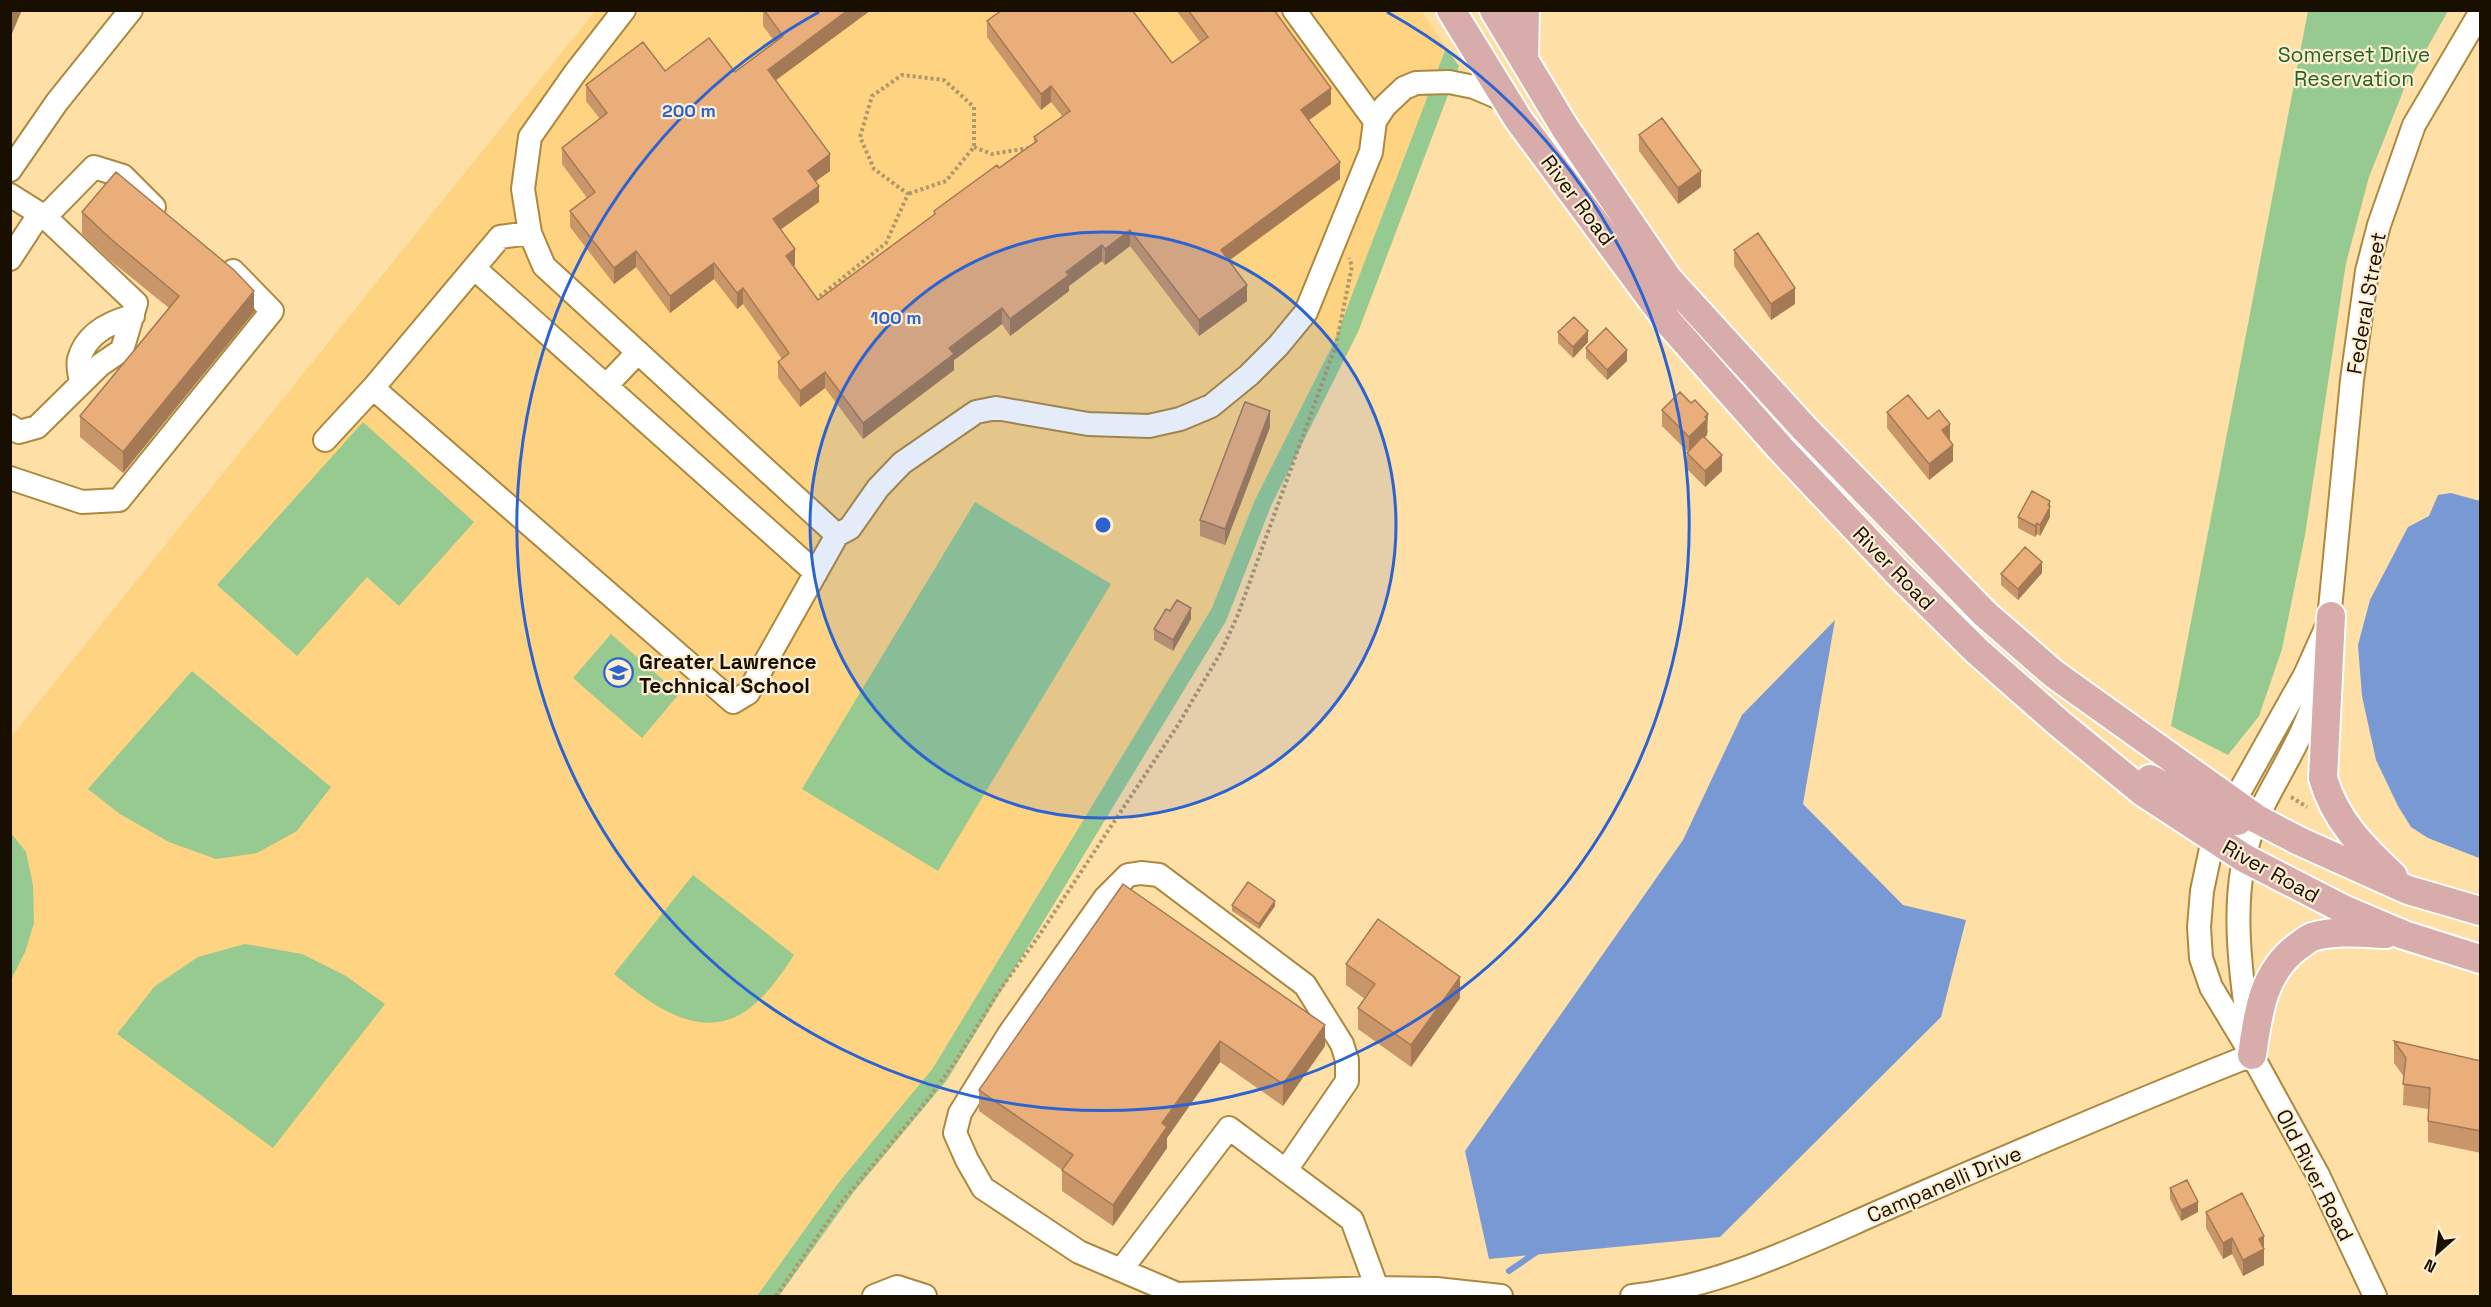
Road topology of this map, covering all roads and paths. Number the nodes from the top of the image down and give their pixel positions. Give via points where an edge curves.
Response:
1 (131, 10) edge
2 (624, 10) edge
3 (1294, 10) edge
4 (1451, 10) edge
5 (1494, 10) edge
6 (1525, 10) edge
7 (2481, 13) edge
8 (1524, 60) junction
9 (1507, 101) junction
10 (1375, 121) junction
11 (1039, 145) edge
12 (974, 147) junction
13 (10, 170) edge
14 (908, 194) junction
15 (10, 195) edge
16 (43, 215) junction
17 (172, 223) edge
18 (1340, 232) junction
19 (530, 233) junction
20 (216, 258) edge
21 (10, 259) edge
22 (474, 268) junction
23 (810, 304) edge
24 (638, 352) junction
25 (606, 386) junction
26 (373, 388) junction
27 (10, 426) edge
28 (325, 440) dead end
29 (10, 478) edge
30 (837, 535) junction
31 (816, 573) junction
32 (2331, 616) junction
33 (2289, 796) dead end
34 (2317, 813) dead end
35 (2257, 819) junction
36 (2224, 820) junction
37 (2244, 858) junction
38 (2408, 890) junction
39 (2481, 911) edge
40 (2404, 935) junction
41 (2481, 959) edge
42 (2252, 1055) junction
43 (1286, 1170) junction
44 (1121, 1270) junction
45 (1377, 1288) junction
46 (776, 1296) edge
47 (874, 1296) edge
48 (925, 1296) edge
49 (1501, 1296) edge
50 (1632, 1296) edge
51 (2374, 1296) edge

1 - 13 street via 57,102
2 - 19 street via 530,136 524,189
3 - 10 street
4 - 9 main road, River Road
5 - 8 main road, River Road
6 - 8 main road
7 - 32 street, Federal Street via 2414,125 2367,271 2346,438
8 - 36 main road, River Road via 1565,128 1668,279 1803,428 1985,614
9 - 10 street via 1474,87 1449,82 1416,83 1404,88
9 - 36 main road, River Road via 1670,324 1897,572 1977,651 2143,792
10 - 18 street via 1371,152
11 - 12 path via 992,154
12 - 14 path via 946,181
12 - 14 path via 974,107 944,80 902,75 872,96 860,137 874,169
14 - 23 path via 886,243
15 - 16 street
16 - 17 street via 94,167 123,176
16 - 21 street
16 - 27 street via 136,303 133,316 112,322 89,340 79,361 81,383 37,427 19,432
18 - 30 street via 1306,312 1249,375 1210,406 1180,419 1149,426 1088,424 996,408 976,412 902,463 878,488 850,528
18 - 46 path via 1352,266 1336,345 1221,652 1178,725 955,1062 840,1204
19 - 22 street via 500,237
19 - 24 street via 544,266
20 - 29 street via 272,311 118,500 82,502
22 - 25 street
22 - 26 street
24 - 25 street
24 - 30 street
25 - 31 street
26 - 28 street
26 - 31 street via 733,702 748,693
30 - 31 street
32 - 35 street, Federal Street via 2310,716
32 - 36 street, Federal Street via 2305,675
32 - 38 main road via 2323,778 2328,796 2347,829
33 - 34 path
35 - 36 main road, River Road
35 - 37 street, Federal Street
35 - 38 main road, River Road
36 - 37 main road, River Road
36 - 42 street, Old River Road via 2202,891 2201,958 2211,987
37 - 40 main road, River Road via 2345,910
37 - 42 street, Old River Road via 2240,959
38 - 39 main road, River Road
40 - 41 main road, River Road
40 - 42 main road via 2332,934 2310,938 2286,956 2268,979
42 - 50 street, Campanelli Drive via 1774,1257 1688,1287
42 - 51 street, Old River Road via 2318,1175
43 - 44 street via 1229,1128
43 - 44 street via 1347,1081 1342,1044 1305,984 1159,875 1128,875 1105,898 1009,1035 960,1113 955,1132 983,1188 1079,1252
43 - 45 street via 1352,1220
44 - 45 street via 1177,1294
45 - 49 street
47 - 48 street via 897,1287

